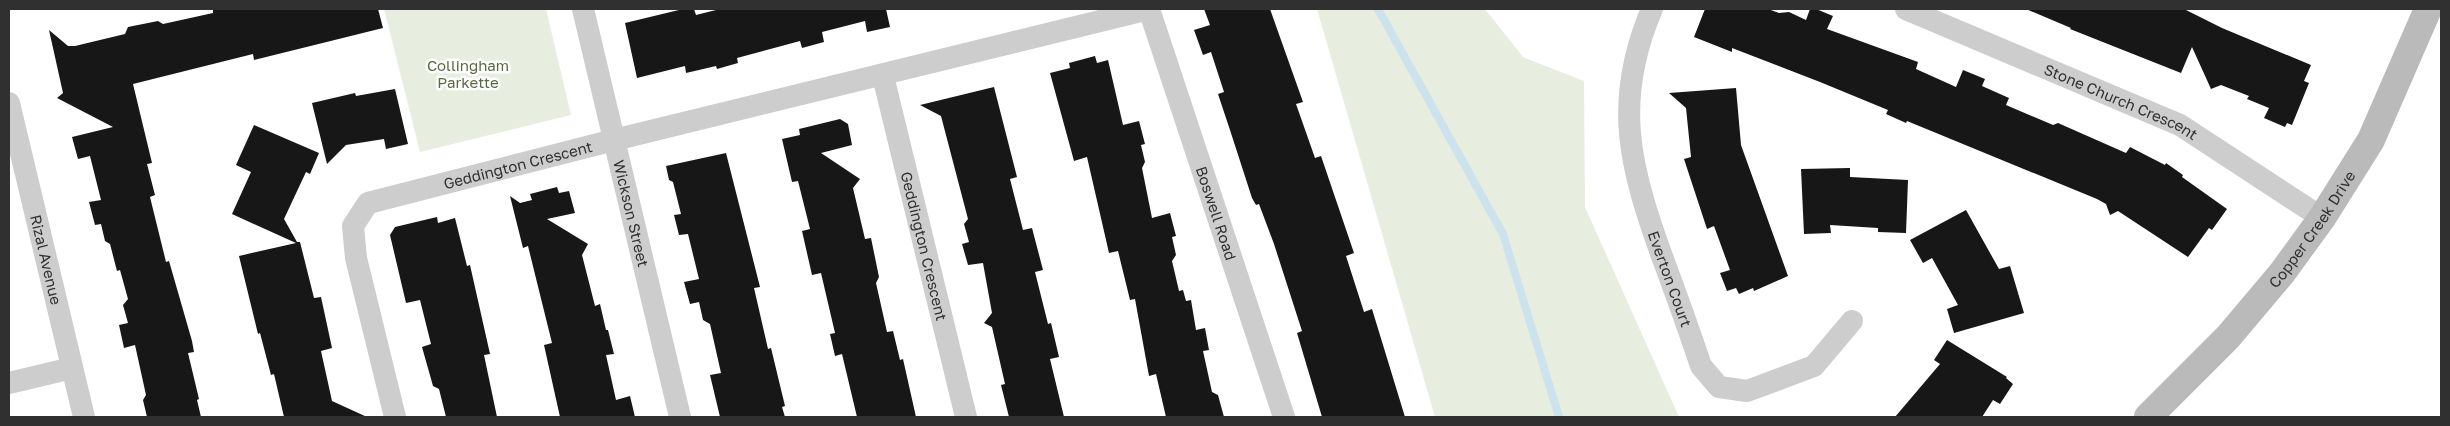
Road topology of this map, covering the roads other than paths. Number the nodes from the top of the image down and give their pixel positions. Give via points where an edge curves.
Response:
1 (583, 9) edge
2 (1149, 9) edge
3 (1652, 9) edge
4 (1906, 9) edge
5 (2428, 9) edge
6 (883, 76) junction
7 (9, 104) edge
8 (614, 140) junction
9 (2322, 218) junction
10 (1852, 321) dead end
11 (72, 368) junction
12 (9, 383) edge
13 (84, 417) edge
14 (395, 417) edge
15 (680, 417) edge
16 (966, 417) edge
17 (1284, 417) edge
18 (2148, 417) edge

1 - 8 street, Wickson Street
2 - 6 street, Geddington Crescent
2 - 17 street, Boswell Road
3 - 10 street, Everton Court via 1633,64 1630,97 1632,159 1644,205 1702,366 1719,387 1748,391 1814,366
4 - 9 street, Stone Church Crescent via 2180,125
5 - 9 street, Copper Creek Drive via 2371,140
6 - 8 street, Geddington Crescent
6 - 16 street, Geddington Crescent
7 - 11 street, Rizal Avenue
8 - 14 street, Geddington Crescent via 368,203 353,226 356,258
8 - 15 street, Wickson Street
9 - 18 street, Copper Creek Drive via 2282,273 2228,337
11 - 12 street
11 - 13 street, Rizal Avenue

